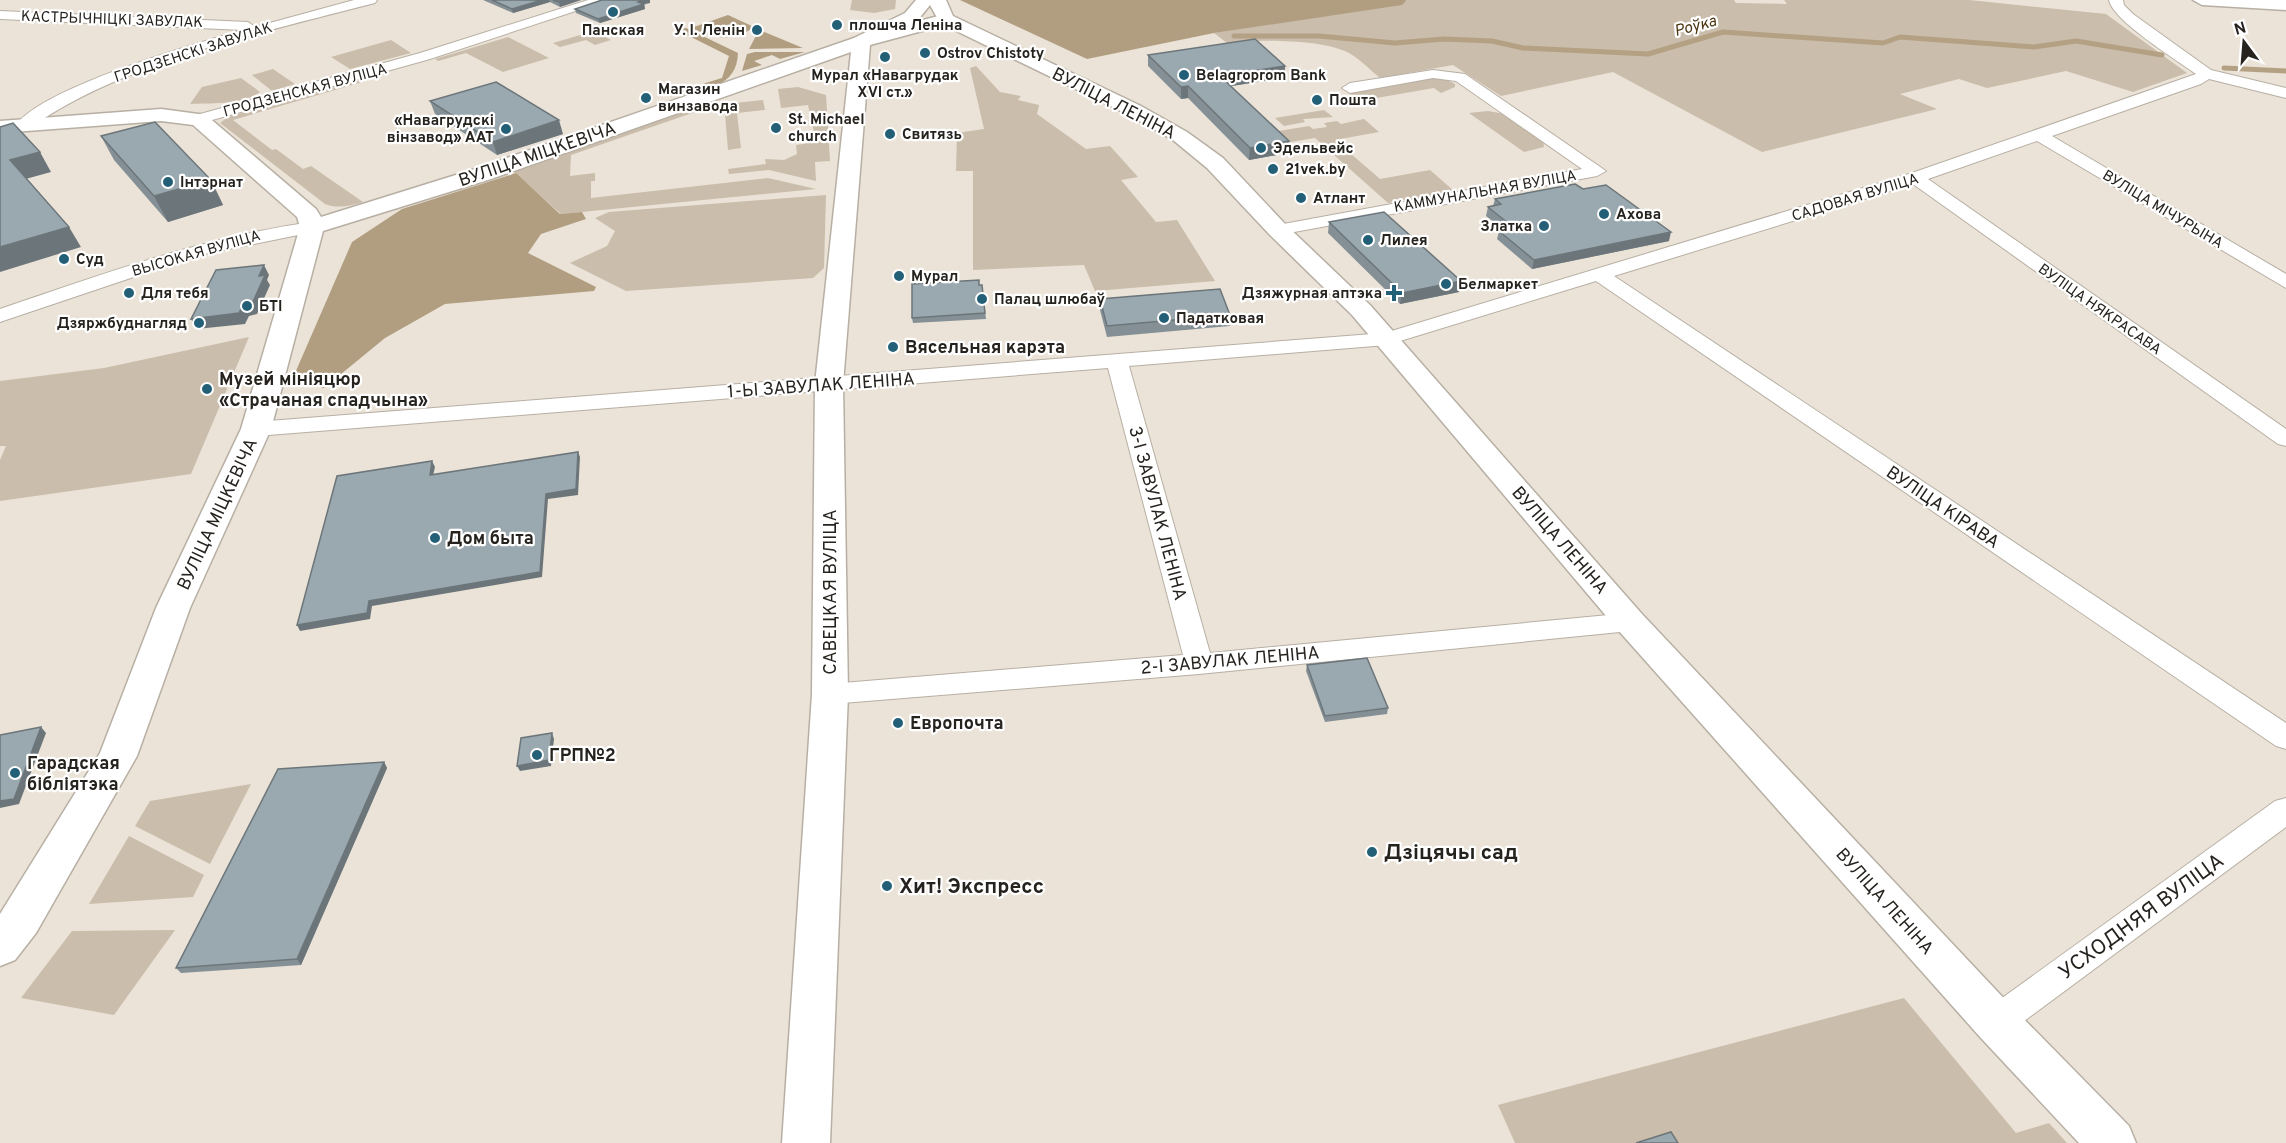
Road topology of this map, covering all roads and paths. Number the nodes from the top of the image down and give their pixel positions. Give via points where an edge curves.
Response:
1 (370, 0) edge
2 (602, 0) edge
3 (925, 0) edge
4 (2116, 0) edge
5 (2202, 0) edge
6 (2286, 5) edge
7 (0, 15) edge
8 (944, 16) edge
9 (260, 28) junction
10 (861, 42) junction
11 (2206, 74) junction
12 (1350, 88) dead end
13 (2286, 93) edge
14 (199, 119) junction
15 (24, 124) junction
16 (0, 127) edge
17 (2040, 136) junction
18 (1915, 178) junction
19 (312, 227) junction
20 (1278, 230) junction
21 (1601, 276) junction
22 (2286, 282) edge
23 (0, 316) edge
24 (1387, 339) junction
25 (1117, 362) junction
26 (829, 384) junction
27 (256, 429) junction
28 (2286, 439) edge
29 (1630, 622) junction
30 (1199, 664) junction
31 (830, 694) junction
32 (2286, 738) edge
33 (2286, 810) edge
34 (0, 947) edge
35 (1996, 1022) junction
36 (806, 1143) edge
37 (2112, 1143) edge

1 - 9 street, ГРОДЗЕНСКІ ЗАВУЛАК
2 - 14 street, ГРОДЗЕНСКАЯ ВУЛІЦА via 425,56
3 - 10 street via 911,17
4 - 11 street via 2128,17
5 - 6 street
7 - 9 street, КАСТРЫЧНІЦКІ ЗАВУЛАК
8 - 10 street, ВУЛІЦА ЛЕНІНА
8 - 20 street, ВУЛІЦА ЛЕНІНА via 1180,136 1215,163
9 - 15 street, ГРОДЗЕНСКІ ЗАВУЛАК via 86,88 49,105
10 - 19 street, ВУЛІЦА МІЦКЕВІЧА via 483,174
10 - 26 street, САВЕЦКАЯ ВУЛІЦА
11 - 13 street
11 - 17 street, САДОВАЯ ВУЛІЦА via 2196,81
12 - 20 street, КАММУНАЛЬНАЯ ВУЛІЦА via 1433,74 1460,77 1597,171
14 - 15 street, ГРОДЗЕНСКАЯ ВУЛІЦА via 161,115
14 - 19 street via 308,214
15 - 16 street, ГРОДЗЕНСКАЯ ВУЛІЦА
17 - 18 street, САДОВАЯ ВУЛІЦА
17 - 22 street, ВУЛІЦА МІЧУРЫНА
18 - 21 street, САДОВАЯ ВУЛІЦА
18 - 28 street, ВУЛІЦА НЯКРАСАВА
19 - 23 street, ВЫСОКАЯ ВУЛІЦА via 266,232 193,251
19 - 27 street, ВУЛІЦА МІЦКЕВІЧА
20 - 24 street, ВУЛІЦА ЛЕНІНА
21 - 24 street, САДОВАЯ ВУЛІЦА
21 - 32 street, ВУЛІЦА КІРАВА
24 - 25 street, 1-Ы ЗАВУЛАК ЛЕНІНА
24 - 29 street, ВУЛІЦА ЛЕНІНА
25 - 26 street, 1-Ы ЗАВУЛАК ЛЕНІНА
25 - 30 street, 3-І ЗАВУЛАК ЛЕНІНА
26 - 27 street, 1-Ы ЗАВУЛАК ЛЕНІНА
26 - 31 street, САВЕЦКАЯ ВУЛІЦА
27 - 34 street, ВУЛІЦА МІЦКЕВІЧА via 173,608 118,756 21,920
29 - 30 street, 2-І ЗАВУЛАК ЛЕНІНА
29 - 35 street, ВУЛІЦА ЛЕНІНА
30 - 31 street, 2-І ЗАВУЛАК ЛЕНІНА
31 - 36 street, САВЕЦКАЯ ВУЛІЦА
33 - 35 street, УСХОДНЯЯ ВУЛІЦА
35 - 37 street, ВУЛІЦА ЛЕНІНА

